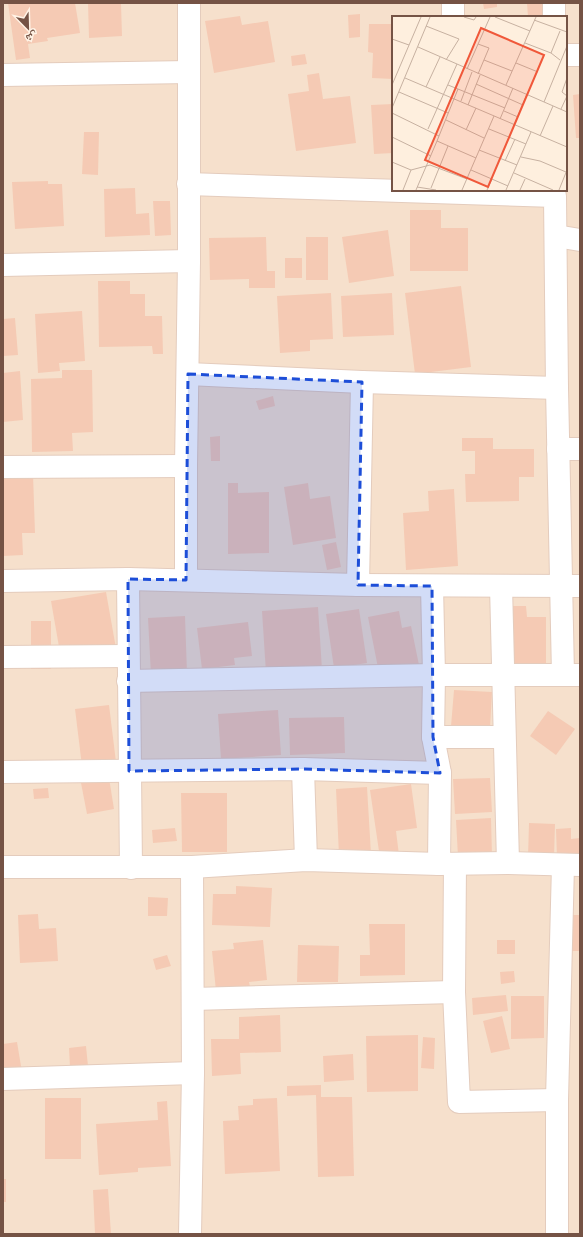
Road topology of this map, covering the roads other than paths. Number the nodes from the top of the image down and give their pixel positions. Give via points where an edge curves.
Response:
1 (189, 3) edge
2 (453, 3) edge
3 (554, 3) edge
4 (452, 16) edge
5 (554, 16) edge
6 (567, 55) edge
7 (580, 55) edge
8 (189, 72) junction
9 (3, 75) edge
10 (188, 184) junction
11 (392, 189) edge
12 (451, 191) edge
13 (555, 193) edge
14 (556, 236) junction
15 (580, 240) edge
16 (189, 261) junction
17 (3, 265) edge
18 (188, 374) junction
19 (362, 382) junction
20 (557, 388) junction
21 (558, 449) junction
22 (580, 449) edge
23 (186, 466) junction
24 (3, 467) edge
25 (128, 579) junction
26 (186, 580) junction
27 (3, 581) edge
28 (358, 585) junction
29 (432, 586) junction
30 (501, 586) junction
31 (571, 586) edge
32 (128, 656) junction
33 (3, 657) edge
34 (434, 675) junction
35 (504, 675) junction
36 (571, 675) edge
37 (128, 681) junction
38 (433, 737) junction
39 (504, 737) junction
40 (303, 769) junction
41 (129, 771) junction
42 (3, 772) edge
43 (440, 773) junction
44 (306, 860) junction
45 (508, 863) junction
46 (447, 864) junction
47 (571, 865) edge
48 (3, 867) edge
49 (192, 867) junction
50 (131, 868) junction
51 (454, 992) junction
52 (193, 999) junction
53 (193, 1073) junction
54 (3, 1079) edge
55 (557, 1100) junction
56 (190, 1234) edge
57 (557, 1234) edge

1 - 8 street
2 - 4 street
3 - 5 street
6 - 7 street
8 - 9 street
8 - 10 street
10 - 11 street
10 - 16 street
12 - 13 street
13 - 14 street
14 - 15 street
14 - 20 street
16 - 17 street
16 - 18 street
18 - 19 street
18 - 23 street
19 - 20 street
19 - 28 street
20 - 21 street
21 - 22 street
21 - 31 street
23 - 24 street
23 - 26 street
25 - 26 street
25 - 27 street
25 - 32 street
26 - 28 street
28 - 29 street
29 - 30 street
29 - 34 street
30 - 31 street
30 - 35 street
31 - 36 street
32 - 33 street
32 - 37 street
34 - 35 street
34 - 37 street
34 - 38 street
35 - 36 street
35 - 39 street
37 - 41 street
38 - 39 street
38 - 43 street
39 - 45 street
40 - 41 street
40 - 43 street
40 - 44 street
41 - 42 street
41 - 50 street
43 - 46 street
44 - 46 street
44 - 49 street
45 - 46 street
45 - 47 street
46 - 51 street
47 - 55 street
48 - 50 street
49 - 50 street
49 - 52 street
51 - 52 street
51 - 55 street via 459,1102
52 - 53 street
53 - 54 street
53 - 56 street
55 - 57 street

